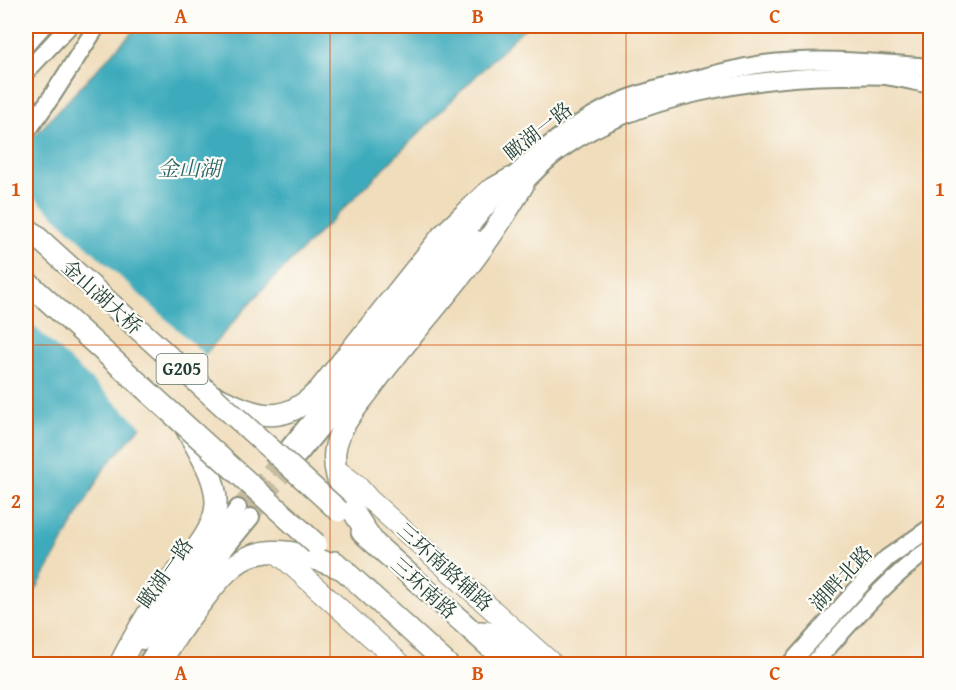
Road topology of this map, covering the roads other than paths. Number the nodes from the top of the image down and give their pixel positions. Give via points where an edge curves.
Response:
1 (43, 26) edge
2 (69, 26) edge
3 (97, 26) edge
4 (26, 45) edge
5 (930, 69) edge
6 (26, 72) edge
7 (930, 85) edge
8 (26, 133) edge
9 (517, 182) junction
10 (26, 227) edge
11 (26, 281) edge
12 (210, 394) junction
13 (184, 425) junction
14 (294, 451) tunnel mouth
15 (337, 470) junction
16 (339, 511) joint
17 (930, 528) edge
18 (373, 541) junction
19 (316, 544) joint
20 (930, 549) edge
21 (274, 551) junction
22 (345, 570) junction
23 (472, 632) junction
24 (442, 662) edge
25 (120, 664) edge
26 (130, 664) edge
27 (146, 664) edge
28 (160, 664) edge
29 (401, 664) edge
30 (509, 664) edge
31 (540, 664) edge
32 (553, 664) edge
33 (790, 664) edge
34 (813, 664) edge

1 - 4 street
2 - 6 street
3 - 8 street
5 - 9 street, 瞰湖一路 via 882,63 798,62 764,64 695,79 634,96 597,112 548,145
7 - 9 street, 瞰湖一路 via 884,76 816,76 702,92 595,129
9 - 12 highway via 489,191 442,236 306,405 289,413 261,414
9 - 14 street, 瞰湖一路
9 - 15 highway via 508,212 349,417 338,437
10 - 12 highway, 金山湖大桥 / G205, bridge
11 - 13 highway, 金山湖大桥 / G205, bridge
12 - 16 highway, 金山湖大桥 / G205, bridge
13 - 19 highway, 金山湖大桥 / G205, bridge
13 - 25 highway via 206,465 215,493 212,522 131,641
15 - 18 highway via 345,497
15 - 32 main road, 三环南路辅路
16 - 18 highway, 三环南路 / G205
17 - 33 street, 湖畔北路 via 887,558
18 - 23 highway, 三环南路 / G205
19 - 22 highway, 三环南路 / G205
20 - 34 street, 湖畔北路 via 881,590
21 - 22 highway via 298,553
21 - 28 highway via 236,564 195,610
21 - 29 main road
22 - 24 highway, 三环南路 / G205
23 - 30 highway, 三环南路 / G205
23 - 31 highway via 490,633
26 - 27 street, 瞰湖一路 via 175,593 244,512

